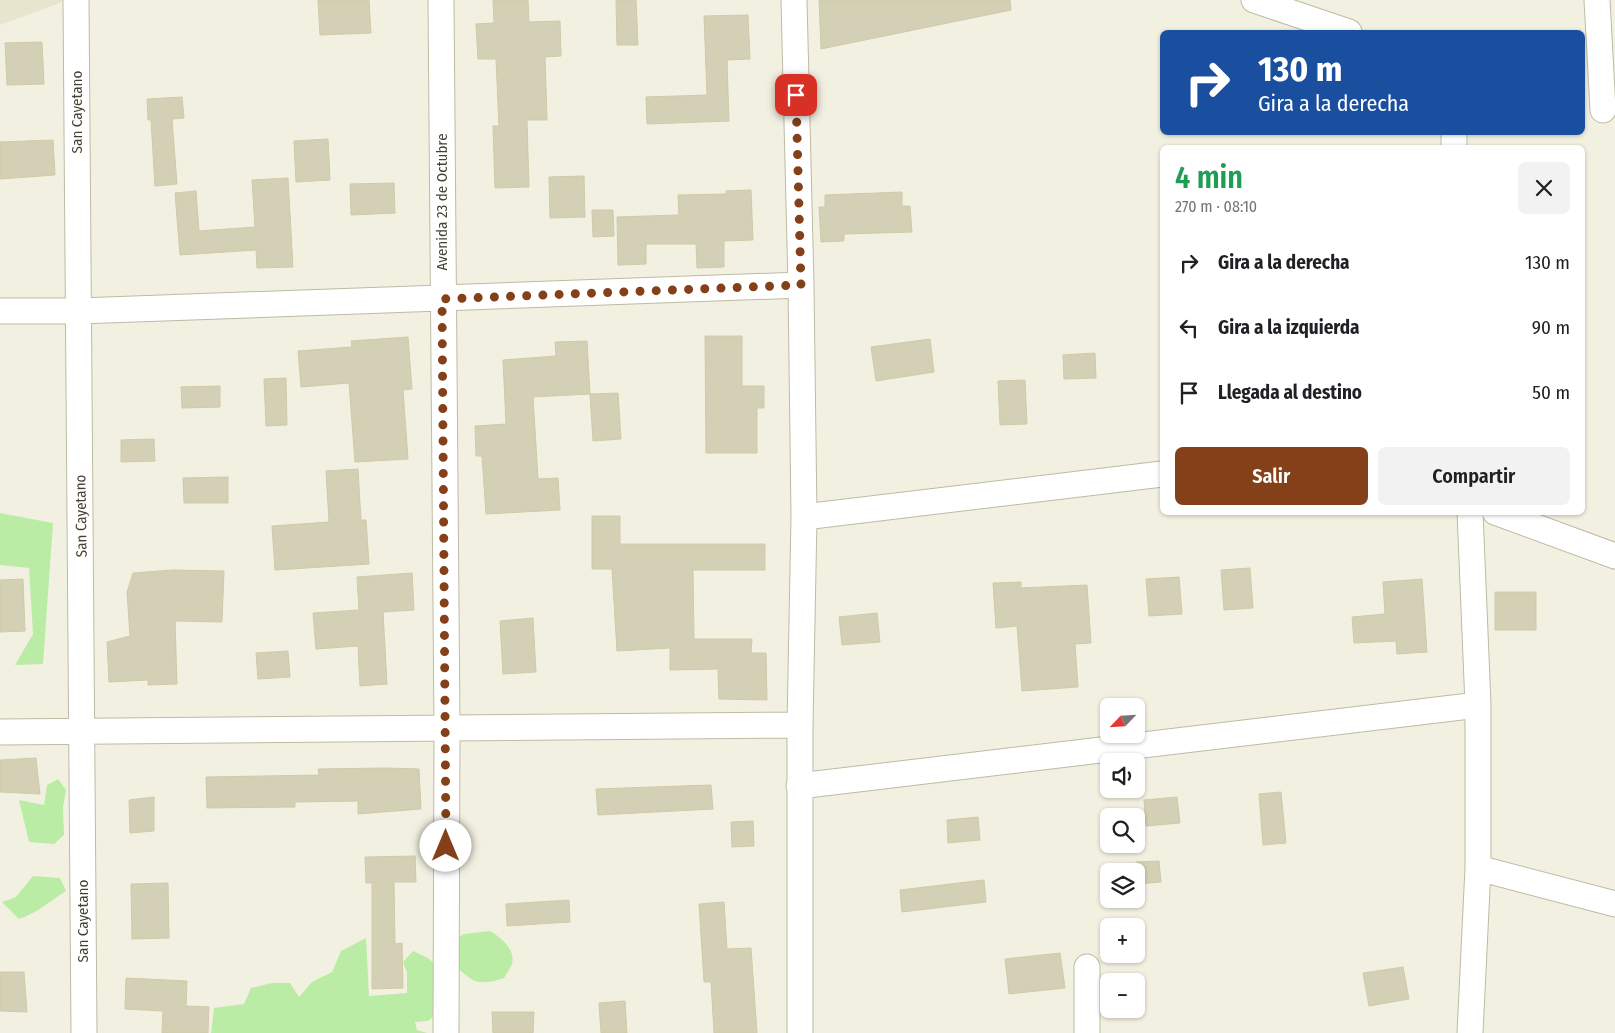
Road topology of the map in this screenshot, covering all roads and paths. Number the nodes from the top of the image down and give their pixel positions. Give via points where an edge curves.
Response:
1 (76, 0) edge
2 (441, 0) edge
3 (794, 0) edge
4 (1254, 0) edge
5 (1597, 0) edge
6 (1343, 30) edge
7 (1600, 109) edge
8 (801, 285) junction
9 (442, 299) junction
10 (0, 311) edge
11 (79, 311) junction
12 (1160, 474) edge
13 (1470, 515) edge
14 (1503, 515) edge
15 (804, 518) junction
16 (1615, 556) edge
17 (1478, 705) junction
18 (800, 725) junction
19 (447, 728) junction
20 (83, 731) junction
21 (0, 732) edge
22 (800, 786) junction
23 (1478, 868) junction
24 (1615, 904) edge
25 (1087, 967) dead end
26 (84, 1033) edge
27 (446, 1033) edge
28 (800, 1033) edge
29 (1087, 1033) edge
30 (1470, 1033) edge

1 - 11 street, San Cayetano
2 - 9 street, Avenida 23 de Octubre
3 - 8 street
4 - 6 street
5 - 7 street
8 - 9 street
8 - 15 street
9 - 11 street
9 - 19 street, Avenida 23 de Octubre
10 - 11 street
11 - 20 street, San Cayetano
12 - 15 street
13 - 17 street
14 - 16 street
15 - 18 street
17 - 22 street
17 - 23 street
18 - 19 street
18 - 22 street
19 - 20 street
19 - 27 street, Avenida 23 de Octubre
20 - 21 street
20 - 26 street, San Cayetano
22 - 28 street
23 - 24 street
23 - 30 street
25 - 29 street

